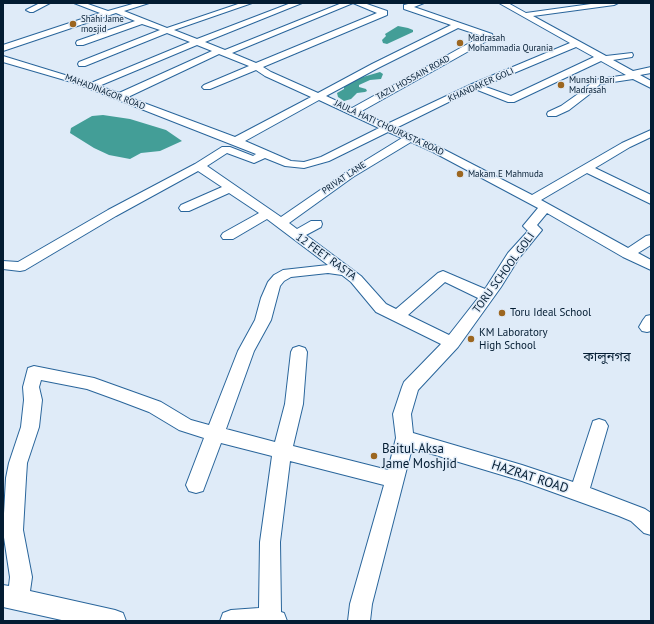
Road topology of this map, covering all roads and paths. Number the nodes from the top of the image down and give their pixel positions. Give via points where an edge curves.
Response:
1 (46, 3) edge
2 (78, 3) edge
3 (145, 3) edge
4 (248, 3) edge
5 (298, 3) edge
6 (349, 3) edge
7 (357, 3) edge
8 (420, 3) edge
9 (503, 3) edge
10 (572, 3) edge
11 (614, 3) edge
12 (581, 8) junction
13 (30, 10) dead end
14 (112, 12) junction
15 (591, 12) dead end
16 (527, 15) junction
17 (142, 21) junction
18 (458, 25) junction
19 (168, 30) junction
20 (197, 42) junction
21 (80, 44) dead end
22 (576, 44) junction
23 (3, 48) edge
24 (222, 52) junction
25 (629, 55) dead end
26 (604, 58) junction
27 (3, 59) edge
28 (82, 64) dead end
29 (258, 67) junction
30 (651, 70) edge
31 (632, 74) junction
32 (651, 85) edge
33 (91, 86) junction
34 (476, 86) junction
35 (208, 87) dead end
36 (319, 96) junction
37 (119, 97) junction
38 (354, 111) junction
39 (552, 114) dead end
40 (387, 128) junction
41 (651, 132) edge
42 (411, 138) junction
43 (640, 138) junction
44 (236, 142) junction
45 (651, 143) edge
46 (266, 153) junction
47 (286, 162) joint
48 (199, 166) junction
49 (586, 168) junction
50 (230, 188) junction
51 (532, 200) junction
52 (651, 200) edge
53 (545, 207) junction
54 (185, 208) dead end
55 (267, 214) junction
56 (281, 223) junction
57 (316, 224) dead end
58 (296, 235) junction
59 (228, 236) dead end
60 (651, 239) edge
61 (628, 254) junction
62 (3, 265) edge
63 (651, 266) edge
64 (343, 271) junction
65 (487, 296) junction
66 (397, 316) junction
67 (452, 343) junction
68 (299, 352) dead end
69 (599, 426) dead end
70 (214, 434) junction
71 (405, 438) junction
72 (282, 452) junction
73 (395, 480) junction
74 (196, 485) dead end
75 (579, 493) junction
76 (651, 526) edge
77 (10, 597) edge
78 (272, 620) edge
79 (115, 621) edge
80 (231, 621) edge
81 (359, 621) edge

1 - 13 street
2 - 14 street, JAULA HATI CHOURASTA ROAD
3 - 14 street
4 - 19 street
5 - 20 street
6 - 24 street
7 - 29 street via 384,13
8 - 18 street, TAZU HOSSAIN ROAD via 404,6
9 - 16 street
10 - 12 street
11 - 12 street
12 - 15 street
12 - 16 street
14 - 17 street, JAULA HATI CHOURASTA ROAD
14 - 23 street
16 - 22 street
17 - 19 street, JAULA HATI CHOURASTA ROAD
17 - 21 street
18 - 36 street
18 - 38 street, TAZU HOSSAIN ROAD via 489,36
19 - 20 street, JAULA HATI CHOURASTA ROAD
19 - 28 street
20 - 24 street, JAULA HATI CHOURASTA ROAD
20 - 33 street
22 - 26 street
22 - 34 street, KHANDAKER GOLI
24 - 29 street, JAULA HATI CHOURASTA ROAD
24 - 37 street
25 - 26 street
26 - 31 street
26 - 34 street via 511,100
27 - 33 street, MAHADINAGOR ROAD
29 - 35 street
29 - 36 street, JAULA HATI CHOURASTA ROAD via 268,74
30 - 31 street
31 - 32 street
31 - 39 street via 633,76 621,79 596,82 565,108
33 - 37 street, MAHADINAGOR ROAD
34 - 40 street, KHANDAKER GOLI
36 - 38 street, JAULA HATI CHOURASTA ROAD
36 - 44 street
37 - 44 street, MAHADINAGOR ROAD
38 - 40 street, JAULA HATI CHOURASTA ROAD
40 - 42 street, JAULA HATI CHOURASTA ROAD
40 - 47 street, KHANDAKER GOLI via 325,159 304,165
41 - 43 street
42 - 51 street, JAULA HATI CHOURASTA ROAD
42 - 56 street, PRIVAT LANE via 361,167
43 - 45 street
43 - 49 street
44 - 46 street, MAHADINAGOR ROAD
46 - 47 street, MAHADINAGOR ROAD
46 - 48 street via 254,160 226,149
48 - 50 street, 12 FEET RASTA
48 - 62 street via 20,267
49 - 51 street
49 - 52 street
50 - 54 street
50 - 55 street, 12 FEET RASTA
51 - 53 street, JAULA HATI CHOURASTA ROAD
53 - 61 street, JAULA HATI CHOURASTA ROAD
53 - 65 street, TORU SCHOOL GOLI via 529,226 536,230 513,256
55 - 56 street, 12 FEET RASTA
55 - 59 street
56 - 58 street, 12 FEET RASTA
57 - 58 street
58 - 64 street, 12 FEET RASTA
60 - 61 street
61 - 63 street, JAULA HATI CHOURASTA ROAD
64 - 66 street, 12 FEET RASTA via 360,282 381,308
64 - 70 street via 328,269 288,273 273,285 263,320 246,351
65 - 66 street via 443,276
65 - 67 street, TORU SCHOOL GOLI
66 - 67 street, 12 FEET RASTA
67 - 71 street, TORU SCHOOL GOLI via 410,388 402,414
68 - 72 street via 294,404
69 - 75 street
70 - 72 street
70 - 74 street
70 - 77 street via 185,425 156,407 126,396 88,383 34,372 31,387 31,420 18,463 13,530 21,577
71 - 73 street
71 - 75 street, HAZRAT ROAD via 507,468
72 - 73 street
72 - 78 street via 270,542
73 - 81 street via 361,604
75 - 76 street, HAZRAT ROAD via 633,512
77 - 79 street
78 - 80 street

